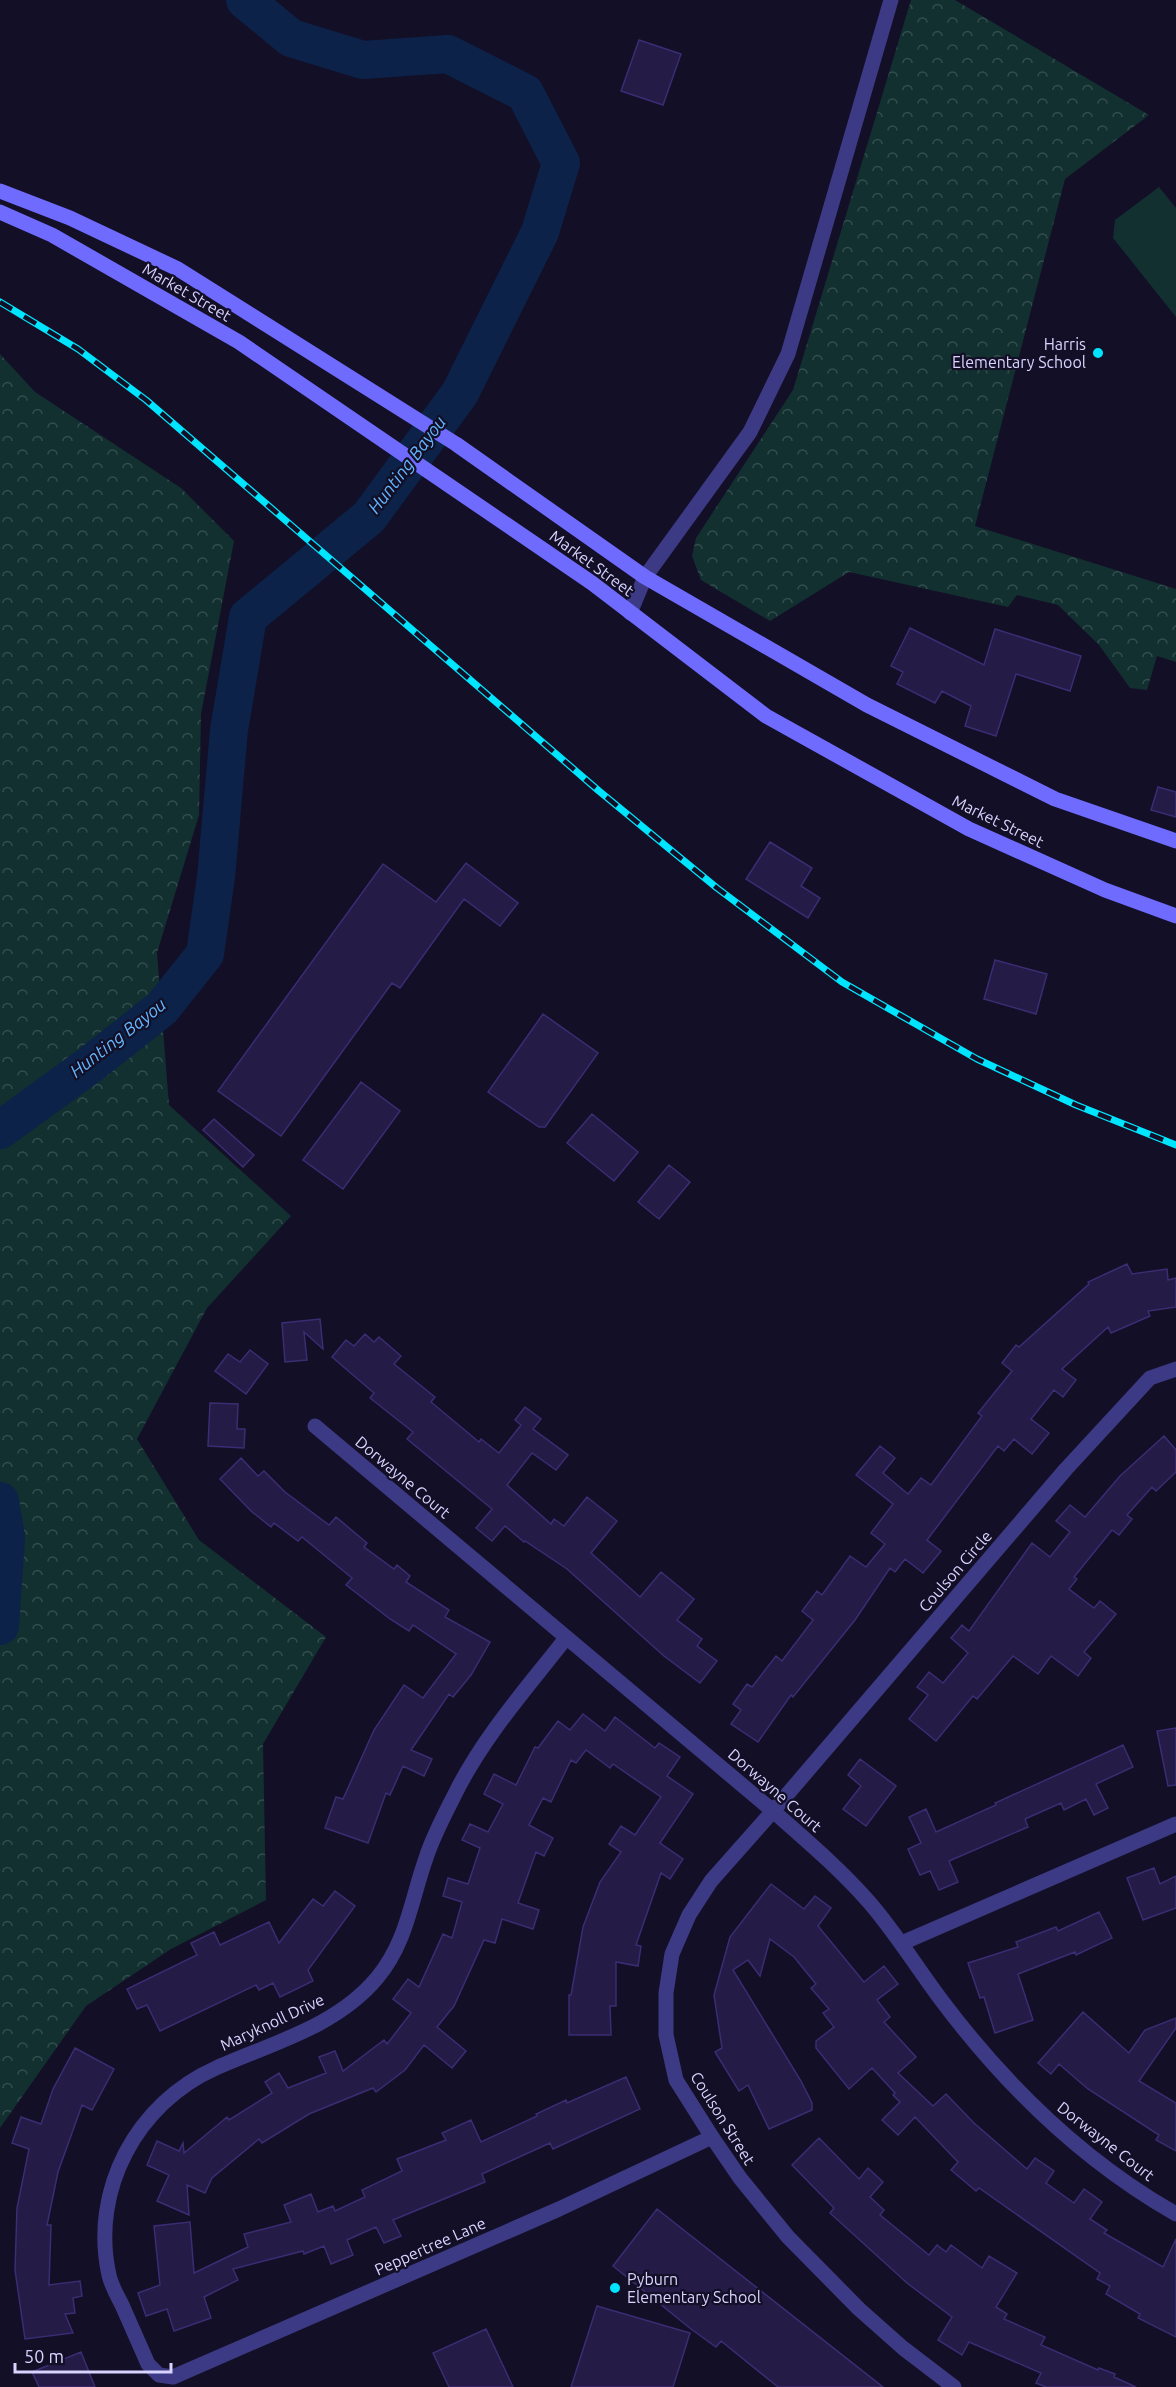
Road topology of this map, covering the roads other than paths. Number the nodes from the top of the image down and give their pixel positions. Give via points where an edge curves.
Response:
1 (891, 0) edge
2 (0, 191) edge
3 (0, 212) edge
4 (645, 577) junction
5 (630, 613) junction
6 (1176, 841) edge
7 (1176, 916) edge
8 (1176, 1369) edge
9 (315, 1426) dead end
10 (566, 1638) junction
11 (773, 1811) junction
12 (1176, 1824) edge
13 (902, 1943) junction
14 (712, 2137) junction
15 (1176, 2214) edge
16 (159, 2375) joint
17 (954, 2387) edge

1 - 4 street via 788,354 750,432
2 - 4 main road, Market Street via 70,218 178,269 456,444
3 - 5 main road, Market Street via 52,235 239,342 592,583
4 - 5 street
4 - 6 main road, Market Street via 867,705 1034,789
5 - 7 main road, Market Street via 766,716 969,829 1105,890
8 - 11 street, Coulson Circle via 1150,1378 1066,1469
9 - 10 street, Dorwayne Court
10 - 11 street, Dorwayne Court
10 - 16 street, Maryknoll Drive via 472,1762 426,1857 396,1951 376,1978 323,2023 184,2083 154,2112 128,2146 113,2179 104,2245 109,2277 148,2364
11 - 13 street, Dorwayne Court via 827,1859
11 - 14 street, Coulson Street via 711,1881 672,1954 666,1993 666,2035 676,2080
12 - 13 street
13 - 15 street, Dorwayne Court via 984,2053 1027,2100 1119,2178
14 - 16 street, Peppertree Lane via 559,2210 293,2326 173,2377
14 - 17 street, Coulson Street via 740,2178 803,2253 859,2309

